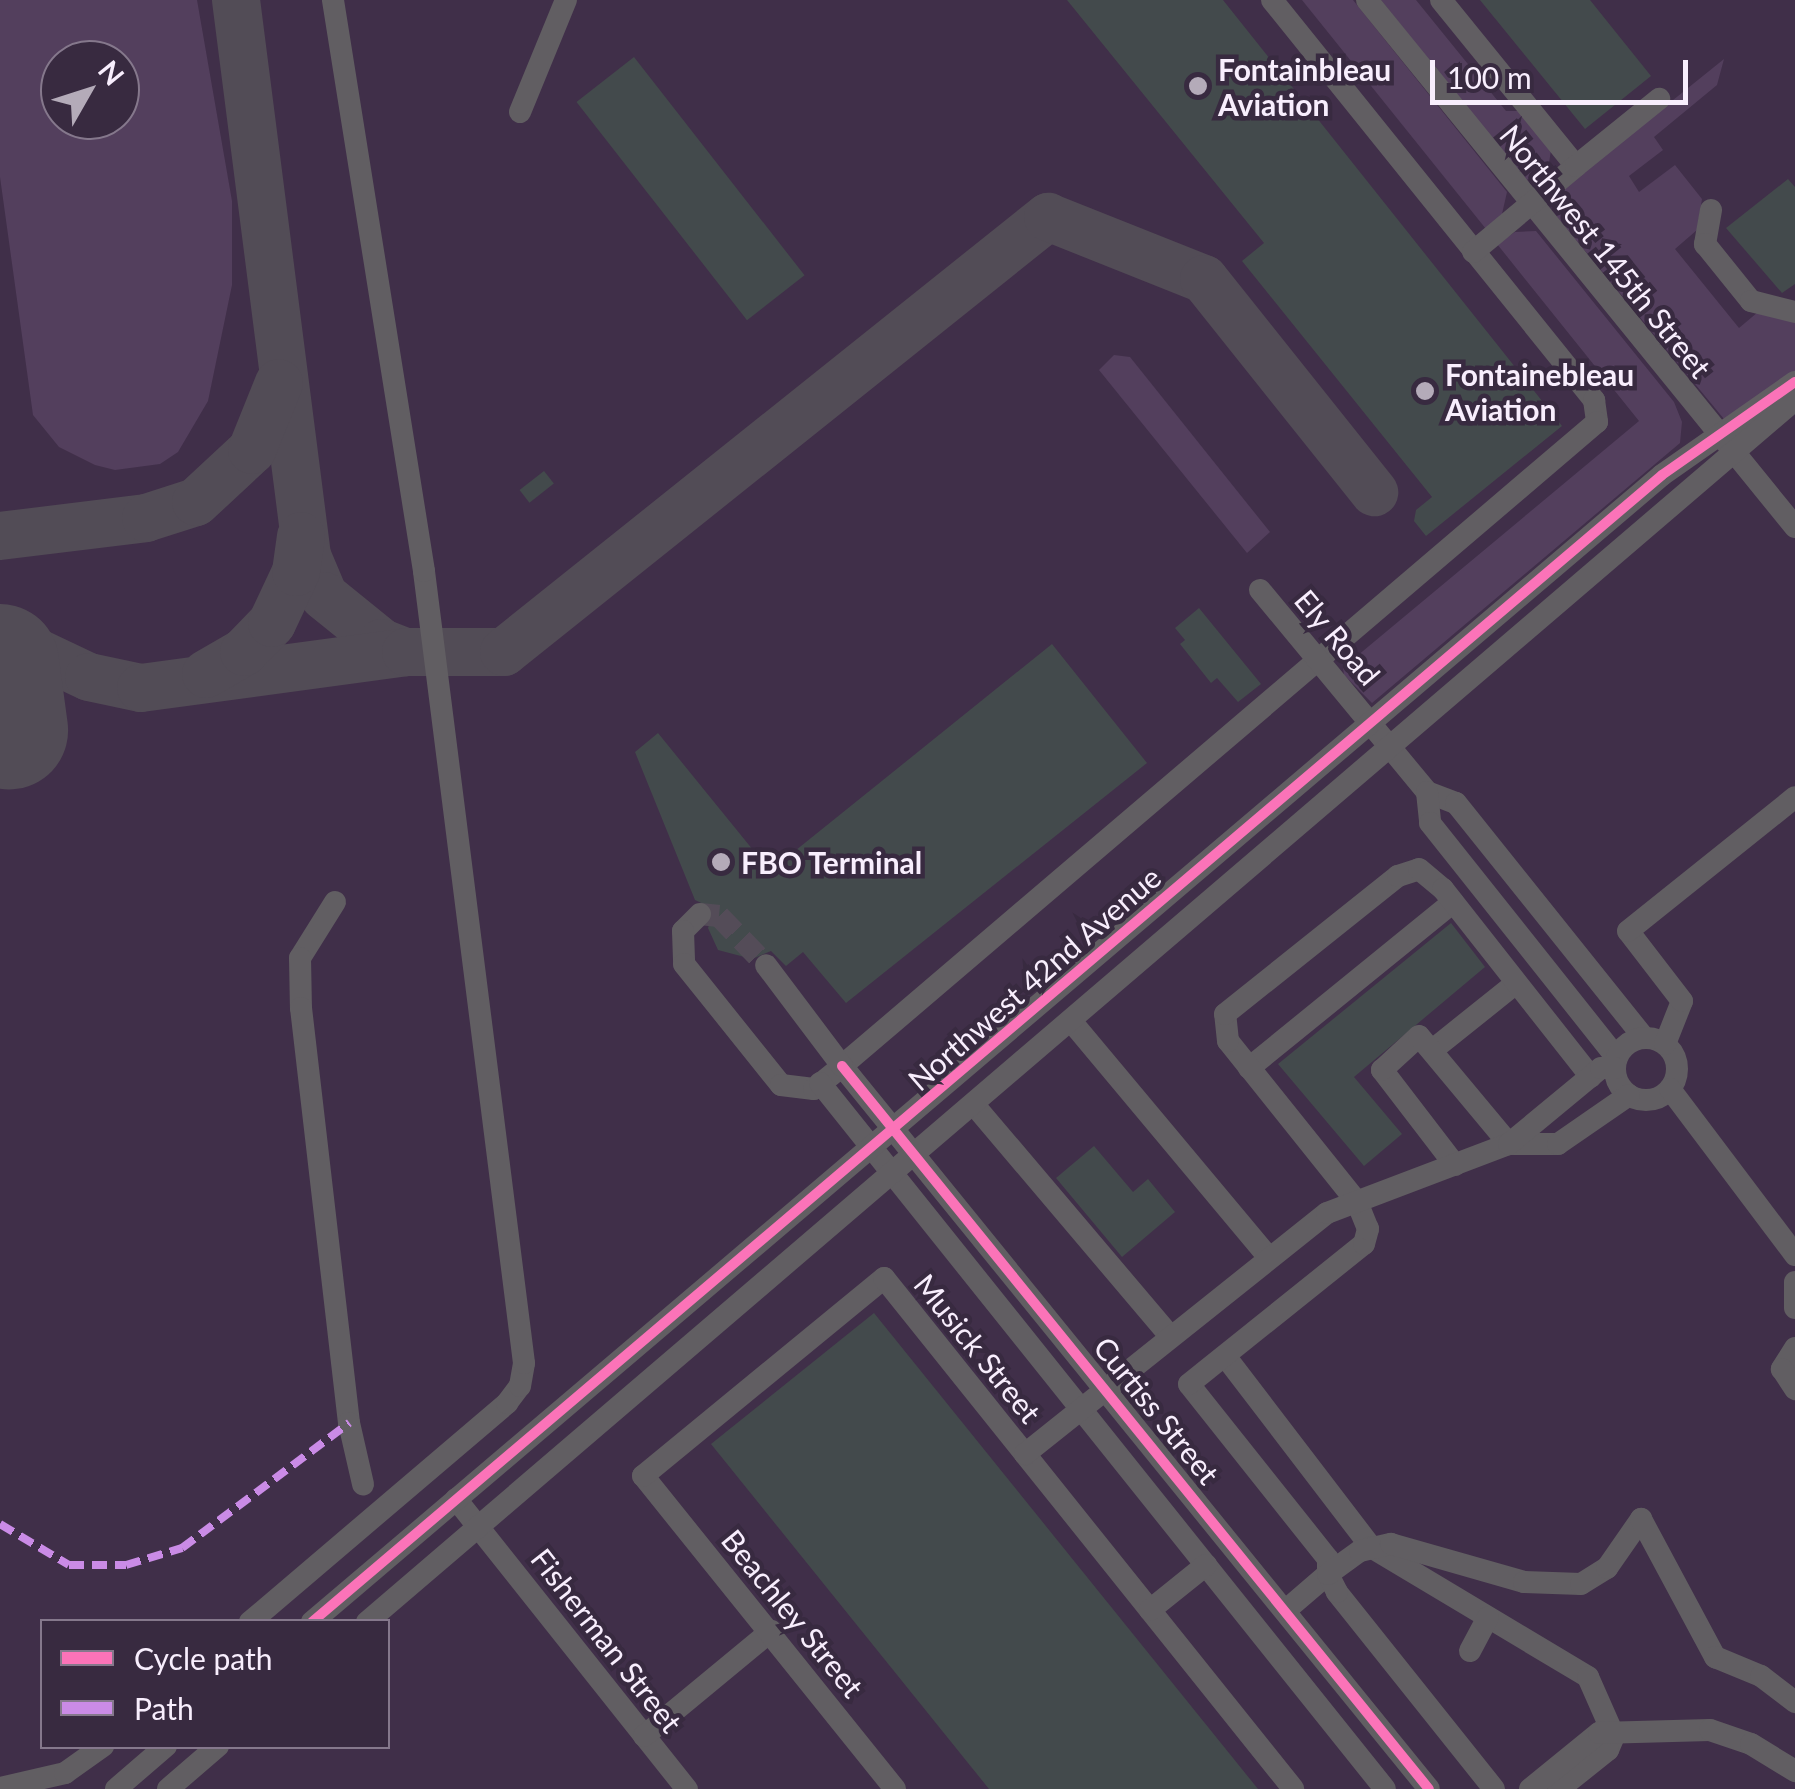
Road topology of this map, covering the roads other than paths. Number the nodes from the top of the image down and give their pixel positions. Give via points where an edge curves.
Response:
1 (333, 0) edge
2 (566, 0) edge
3 (1272, 0) edge
4 (1367, 0) edge
5 (1441, 0) edge
6 (1659, 99) dead end
7 (520, 112) dead end
8 (1576, 166) junction
9 (1530, 205) junction
10 (1711, 210) dead end
11 (1473, 252) junction
12 (1795, 312) edge
13 (1795, 382) edge
14 (1795, 400) edge
15 (1724, 446) junction
16 (1760, 490) junction
17 (1795, 527) edge
18 (1795, 541) edge
19 (1260, 590) dead end
20 (1317, 659) junction
21 (1370, 722) junction
22 (1392, 750) junction
23 (1426, 792) junction
24 (1795, 798) edge
25 (335, 902) dead end
26 (1453, 902) junction
27 (1539, 908) junction
28 (700, 914) dead end
29 (1514, 928) junction
30 (766, 965) tunnel mouth
31 (1516, 983) junction
32 (1071, 1022) junction
33 (1654, 1041) junction
34 (1435, 1048) junction
35 (1616, 1063) junction
36 (842, 1066) junction
37 (1249, 1068) junction
38 (1591, 1077) junction
39 (820, 1083) junction
40 (1670, 1089) junction
41 (1629, 1095) junction
42 (975, 1106) junction
43 (892, 1132) junction
44 (1509, 1144) junction
45 (871, 1148) junction
46 (914, 1158) junction
47 (1455, 1165) junction
48 (894, 1176) junction
49 (1357, 1202) junction
50 (1795, 1255) edge
51 (1269, 1258) junction
52 (1795, 1282) edge
53 (1795, 1308) edge
54 (1169, 1335) junction
55 (1795, 1348) edge
56 (1225, 1356) junction
57 (1106, 1385) junction
58 (1795, 1389) edge
59 (1082, 1407) junction
60 (1025, 1454) junction
61 (643, 1476) joint
62 (362, 1484) dead end
63 (456, 1499) junction
64 (480, 1527) junction
65 (1370, 1547) junction
66 (1206, 1565) junction
67 (1328, 1574) junction
68 (1150, 1610) junction
69 (1286, 1610) junction
70 (1488, 1617) junction
71 (254, 1619) edge
72 (316, 1619) edge
73 (371, 1619) edge
74 (772, 1632) junction
75 (1470, 1651) dead end
76 (1795, 1702) edge
77 (644, 1736) junction
78 (1614, 1736) junction
79 (99, 1749) edge
80 (163, 1749) edge
81 (215, 1749) edge
82 (1795, 1772) edge
83 (0, 1788) edge
84 (116, 1789) edge
85 (168, 1789) edge
86 (687, 1789) edge
87 (895, 1789) edge
88 (1293, 1789) edge
89 (1385, 1789) edge
90 (1429, 1789) edge
91 (1494, 1789) edge
92 (1530, 1789) edge
93 (1559, 1789) edge

1 - 71 street via 424,571 524,1363 520,1386 507,1403
2 - 7 street
3 - 11 street
4 - 9 street, Northwest 145th Street
5 - 8 street
6 - 8 street
8 - 9 street
9 - 11 street
9 - 15 street, Northwest 145th Street
10 - 12 street via 1705,244 1751,302
11 - 20 street via 1594,400 1597,422
13 - 15 street, Northwest 42nd Avenue
14 - 15 street, Northwest 42nd Avenue
15 - 16 street, Northwest 145th Street
15 - 21 street, Northwest 42nd Avenue via 1662,475
15 - 22 street, Northwest 42nd Avenue
16 - 17 street
16 - 18 street
19 - 20 street, Ely Road
20 - 21 street, Ely Road
20 - 36 street
21 - 22 street, Ely Road
21 - 43 street, Northwest 42nd Avenue
22 - 23 street, Ely Road
22 - 32 street, Northwest 42nd Avenue
23 - 27 street via 1456,804
23 - 29 street via 1430,822
24 - 33 street via 1628,931 1682,1001
25 - 62 street via 300,958 301,1008 349,1422
26 - 31 street
26 - 37 street
26 - 37 street via 1430,875 1408,870 1244,997 1225,1014 1222,1028
27 - 29 street
27 - 33 street
28 - 39 street via 683,931 684,964 781,1085 798,1091
29 - 35 street
30 - 36 street, Curtiss Street
31 - 34 street
31 - 38 street
32 - 42 street, Northwest 42nd Avenue
32 - 51 street
33 - 35 street
33 - 40 street via 1676,1061
34 - 44 street
34 - 47 street via 1419,1036 1382,1070
35 - 38 street
35 - 41 street
36 - 39 street
36 - 43 street, Curtiss Street
37 - 49 street
38 - 44 street
39 - 45 street, Curtiss Street
40 - 41 street via 1655,1099
40 - 50 street
41 - 44 street via 1558,1144
42 - 46 street, Northwest 42nd Avenue
42 - 54 street
43 - 45 street, Northwest 42nd Avenue
43 - 46 street, Curtiss Street
44 - 47 street, Musick Street
45 - 48 street, Curtiss Street
45 - 63 street, Northwest 42nd Avenue
46 - 48 street, Northwest 42nd Avenue
46 - 57 street, Curtiss Street
47 - 49 street, Musick Street
48 - 59 street, Curtiss Street
48 - 64 street, Northwest 42nd Avenue
49 - 51 street, Musick Street via 1326,1214
49 - 56 street via 1366,1217 1364,1244
51 - 54 street, Musick Street
52 - 53 street
54 - 57 street, Musick Street
55 - 58 street via 1782,1369
56 - 65 street
56 - 67 street via 1190,1384 1328,1559
57 - 59 street, Musick Street
57 - 69 street, Curtiss Street
59 - 60 street, Musick Street
59 - 66 street, Curtiss Street
60 - 61 street, Musick Street via 884,1278
60 - 68 street
61 - 74 street, Beachley Street
63 - 64 street, Fisherman Street
63 - 72 street, Northwest 42nd Avenue
64 - 73 street, Northwest 42nd Avenue
64 - 77 street, Fisherman Street
65 - 67 street
65 - 70 street
65 - 76 street via 1398,1546 1542,1586 1580,1584 1606,1568 1641,1519 1715,1657 1760,1676
66 - 68 street
66 - 89 street, Curtiss Street
67 - 69 street
67 - 91 street
68 - 88 street
69 - 90 street, Curtiss Street
70 - 75 street
70 - 78 street via 1582,1670
74 - 77 street
74 - 87 street, Beachley Street
77 - 86 street, Fisherman Street
78 - 82 street via 1710,1730 1751,1744
78 - 92 street via 1599,1734
78 - 93 street via 1608,1750
79 - 83 street via 65,1773
80 - 84 street
81 - 85 street

